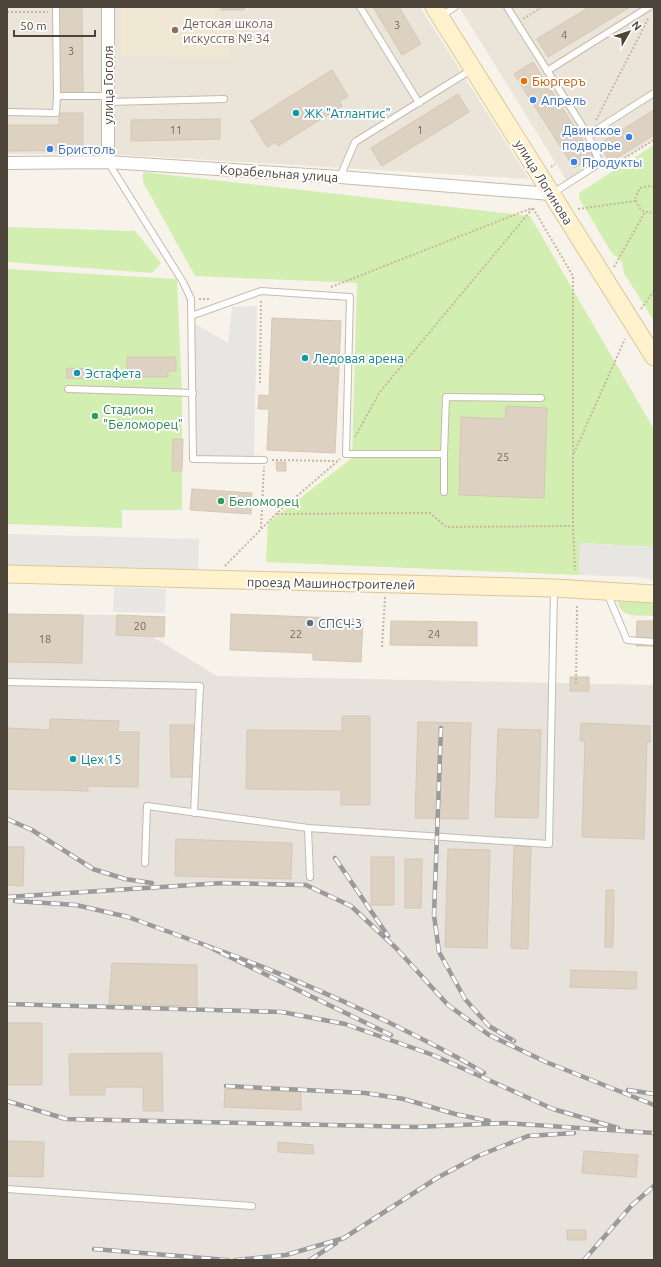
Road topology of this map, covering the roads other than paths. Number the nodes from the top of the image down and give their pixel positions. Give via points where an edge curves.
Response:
1 (108, 7) edge
2 (360, 7) edge
3 (455, 7) edge
4 (507, 7) edge
5 (56, 10) edge
6 (650, 10) edge
7 (437, 12) edge
8 (473, 69) junction
9 (547, 71) junction
10 (654, 93) edge
11 (57, 96) junction
12 (108, 99) junction
13 (224, 100) dead end
14 (419, 103) junction
15 (7, 112) edge
16 (588, 135) junction
17 (108, 162) junction
18 (7, 163) edge
19 (340, 177) junction
20 (552, 194) junction
21 (191, 316) junction
22 (652, 346) edge
23 (68, 389) dead end
24 (193, 393) junction
25 (541, 398) dead end
26 (444, 454) junction
27 (264, 460) road end
28 (444, 492) dead end
29 (7, 574) edge
30 (554, 588) junction
31 (606, 592) junction
32 (654, 594) edge
33 (654, 642) edge
34 (7, 682) edge
35 (194, 813) junction
36 (308, 828) junction
37 (145, 862) dead end
38 (310, 877) dead end
39 (7, 1189) edge
40 (252, 1206) dead end

1 - 12 street, улица Гоголя
2 - 14 lane
3 - 7 lane
4 - 9 lane
5 - 11 lane
6 - 9 lane
7 - 8 street, улица Логинова
8 - 14 lane
8 - 20 street, улица Логинова
9 - 16 lane
10 - 16 lane
11 - 12 lane
11 - 15 lane via 56,113
12 - 13 lane
12 - 17 street, улица Гоголя
14 - 19 lane via 355,142
16 - 20 lane via 600,163
17 - 18 street, Корабельная улица
17 - 19 street, Корабельная улица
17 - 21 lane via 183,282 191,299
19 - 20 street, Корабельная улица
20 - 22 street, улица Логинова
21 - 24 lane
21 - 26 lane via 261,291 350,297 346,454
23 - 24 lane
24 - 27 lane via 193,459
25 - 26 lane via 446,397
26 - 28 lane
29 - 30 street, проезд Машиностроителей
30 - 31 street, проезд Машиностроителей
30 - 36 lane via 549,844
31 - 32 street, проезд Машиностроителей
31 - 33 lane via 627,640
34 - 35 lane via 200,686
35 - 36 lane
35 - 37 lane via 147,806
36 - 38 lane
39 - 40 lane

